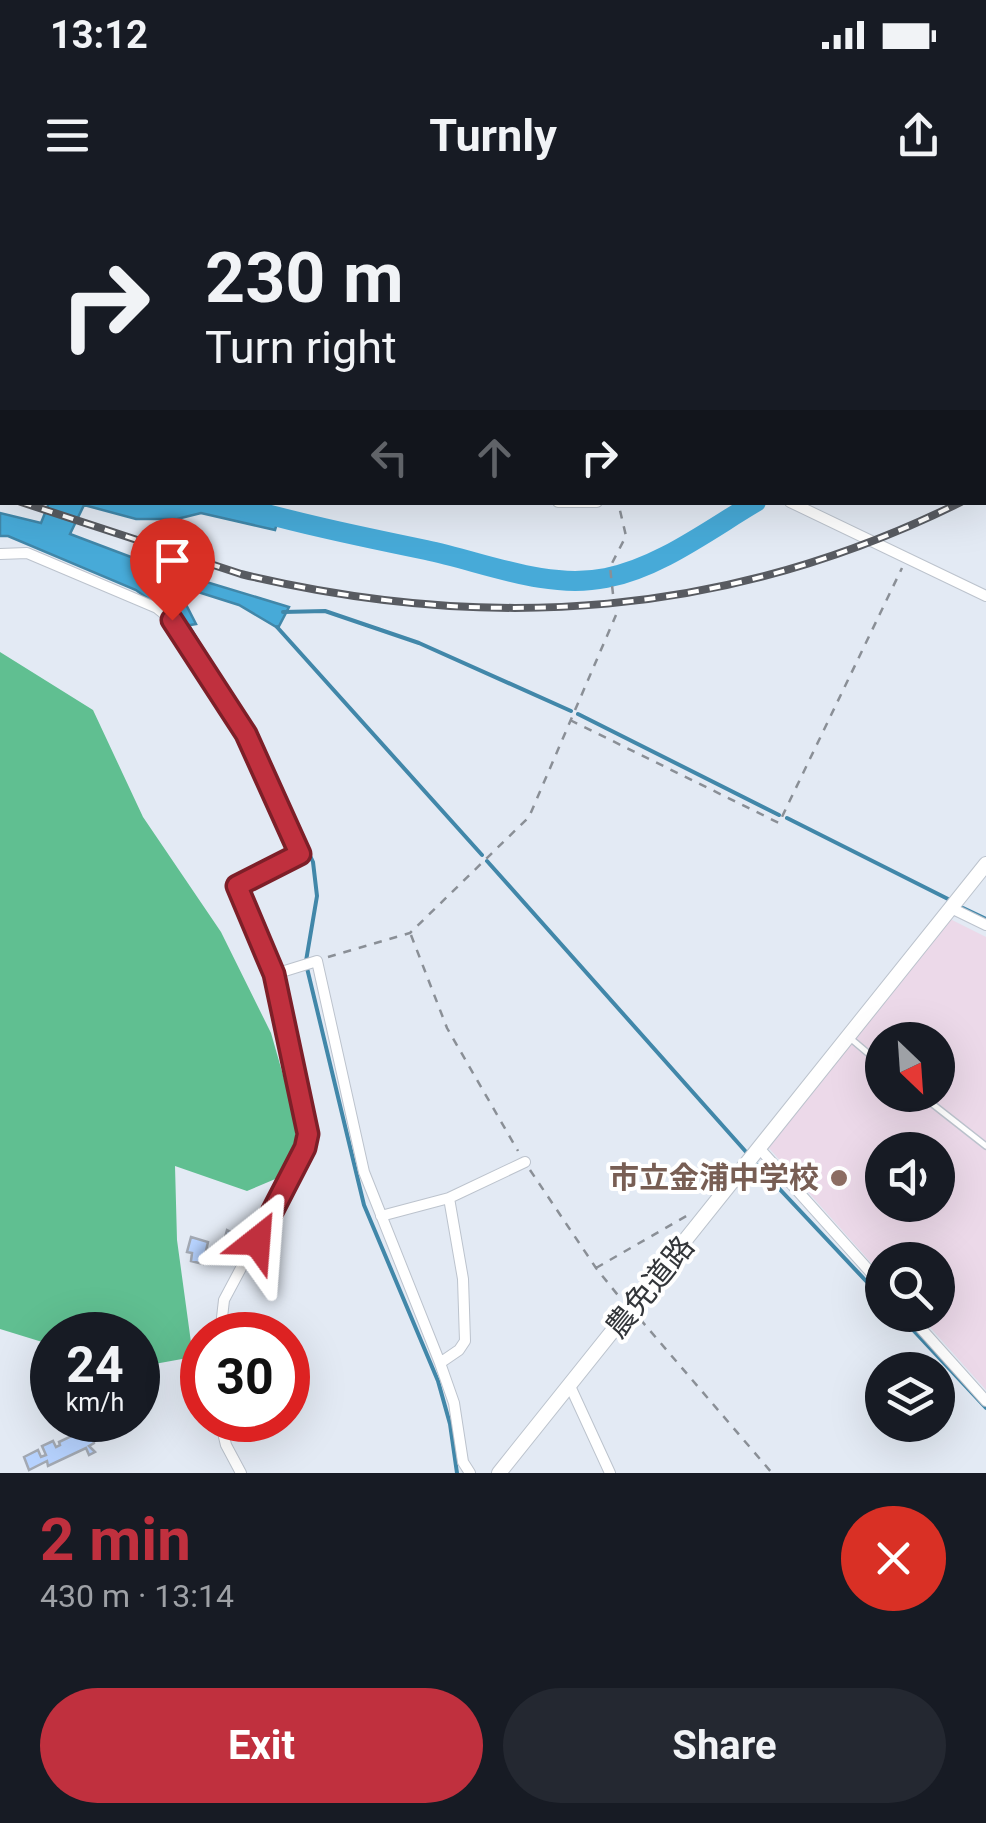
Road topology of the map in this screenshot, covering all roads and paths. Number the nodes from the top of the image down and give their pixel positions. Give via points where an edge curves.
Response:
1 (619, 505) edge
2 (796, 505) edge
3 (0, 554) edge
4 (906, 557) junction
5 (613, 594) dead end
6 (986, 596) edge
7 (616, 615) dead end
8 (570, 720) junction
9 (986, 864) edge
10 (951, 908) junction
11 (986, 925) edge
12 (410, 933) junction
13 (314, 962) junction
14 (276, 973) junction
15 (849, 1037) junction
16 (865, 1051) edge
17 (943, 1112) edge
18 (986, 1146) edge
19 (759, 1148) junction
20 (525, 1162) junction
21 (449, 1198) junction
22 (708, 1215) junction
23 (380, 1216) junction
24 (865, 1267) edge
25 (596, 1268) junction
26 (223, 1312) edge
27 (629, 1312) junction
28 (924, 1332) edge
29 (440, 1363) junction
30 (570, 1386) junction
31 (986, 1401) edge
32 (225, 1442) edge
33 (241, 1473) edge
34 (470, 1473) edge
35 (499, 1473) edge
36 (610, 1473) edge
37 (772, 1473) edge

1 - 5 path via 626,536 610,567
2 - 4 street
3 - 14 street via 27,552 157,608 206,669 246,734 300,854 237,886
4 - 6 street
4 - 8 path via 779,822
7 - 8 path
8 - 12 path via 528,816
9 - 10 street, 農免道路
10 - 11 street
10 - 15 street, 農免道路
12 - 13 path
12 - 20 path via 447,1028
13 - 14 street
13 - 23 street
14 - 26 street via 308,1134
15 - 16 lane
15 - 19 street, 農免道路
17 - 18 lane
19 - 22 street, 農免道路
19 - 24 street
20 - 21 street
20 - 25 path
21 - 23 street
21 - 29 street via 463,1278 464,1342
22 - 25 path via 689,1215
22 - 27 street, 農免道路
23 - 29 street
25 - 27 path
27 - 30 street, 農免道路
27 - 37 path
28 - 31 street
29 - 34 street
30 - 35 street, 農免道路
30 - 36 street
32 - 33 street

